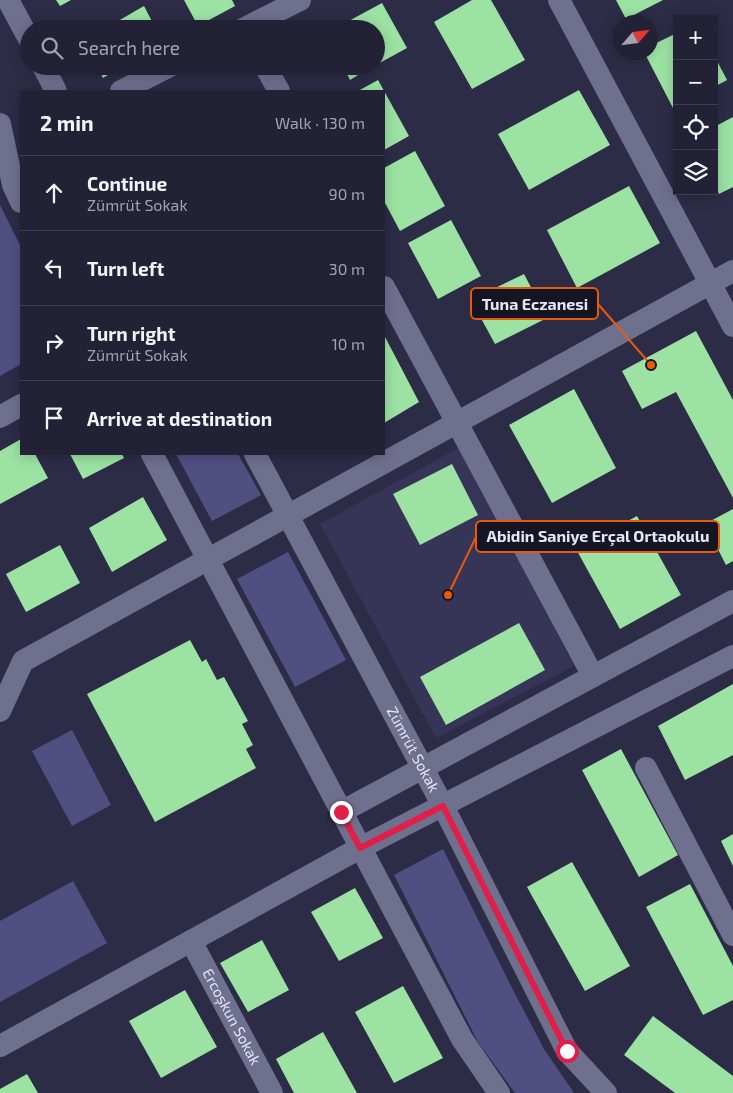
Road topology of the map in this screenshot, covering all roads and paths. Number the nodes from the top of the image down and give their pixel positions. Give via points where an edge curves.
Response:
1 (8, 0) edge
2 (300, 0) edge
3 (559, 0) edge
4 (261, 20) edge
5 (20, 22) edge
6 (48, 75) edge
7 (152, 75) edge
8 (270, 75) edge
9 (55, 90) edge
10 (123, 90) edge
11 (277, 90) edge
12 (0, 124) edge
13 (9, 151) edge
14 (20, 200) edge
15 (733, 271) edge
16 (710, 283) junction
17 (385, 289) edge
18 (733, 326) edge
19 (20, 406) edge
20 (0, 417) edge
21 (457, 422) junction
22 (153, 455) edge
23 (256, 455) edge
24 (288, 515) junction
25 (208, 559) junction
26 (733, 601) edge
27 (733, 656) edge
28 (23, 661) junction
29 (0, 672) edge
30 (593, 676) junction
31 (0, 711) edge
32 (422, 768) junction
33 (646, 768) dead end
34 (443, 806) junction
35 (341, 812) junction
36 (360, 848) junction
37 (733, 935) edge
38 (191, 940) junction
39 (0, 1046) edge
40 (272, 1093) edge
41 (499, 1093) edge
42 (606, 1093) edge

1 - 5 street
2 - 4 street
3 - 16 street
6 - 9 street
7 - 10 street
8 - 11 street
12 - 13 street
13 - 14 street via 13,185
15 - 16 street
16 - 18 street
16 - 21 street
17 - 21 street
19 - 20 street
21 - 24 street
21 - 30 street
22 - 25 street
23 - 24 street, Zümrüt Sokak
24 - 25 street
24 - 32 street, Zümrüt Sokak
25 - 28 street
25 - 35 street
26 - 30 street
27 - 34 street
28 - 29 street
28 - 31 street
30 - 32 street
32 - 34 street, Zümrüt Sokak
32 - 35 street
33 - 37 street
34 - 36 street
34 - 42 street, Zümrüt Sokak via 567,1051
35 - 36 street
36 - 38 street
36 - 41 street via 462,1039
38 - 39 street
38 - 40 street, Ercoşkun Sokak

